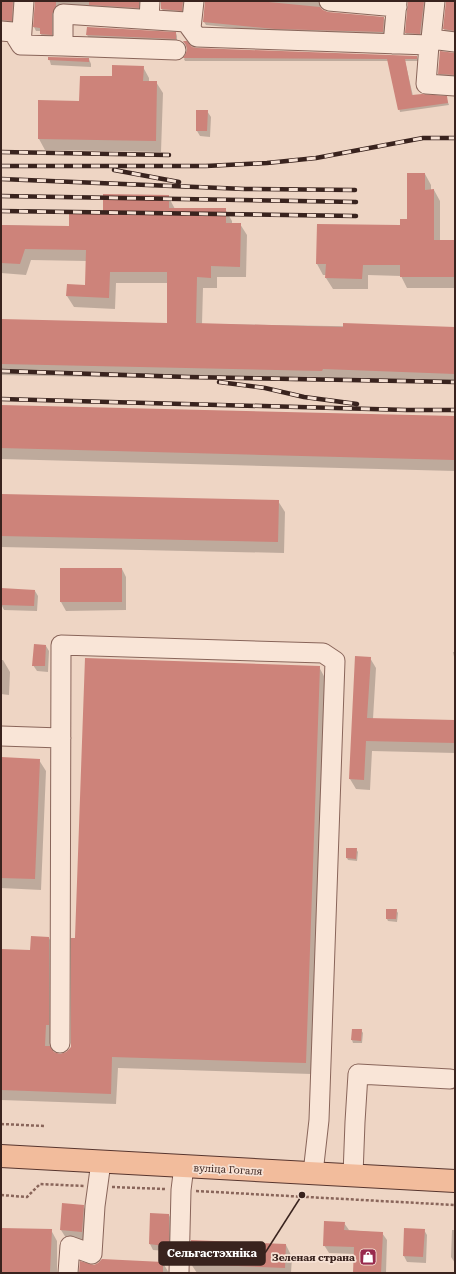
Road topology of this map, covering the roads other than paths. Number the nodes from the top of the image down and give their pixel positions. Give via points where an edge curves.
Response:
1 (24, 1) edge
2 (194, 1) edge
3 (329, 1) edge
4 (435, 1) edge
5 (356, 2) edge
6 (397, 4) edge
7 (63, 7) edge
8 (105, 9) edge
9 (150, 10) edge
10 (191, 28) junction
11 (1, 31) edge
12 (430, 42) junction
13 (455, 42) edge
14 (393, 44) junction
15 (21, 45) junction
16 (63, 46) junction
17 (176, 50) dead end
18 (455, 86) edge
19 (1, 736) edge
20 (61, 738) junction
21 (60, 1043) dead end
22 (450, 1079) dead end
23 (1, 1156) edge
24 (101, 1162) junction
25 (184, 1166) junction
26 (313, 1173) junction
27 (353, 1175) junction
28 (455, 1181) edge
29 (68, 1273) edge
30 (179, 1273) edge

1 - 15 lane
2 - 10 lane
3 - 5 lane
4 - 12 lane
5 - 6 lane
6 - 14 lane
7 - 8 lane
7 - 16 lane
8 - 9 lane
9 - 10 lane via 186,22
10 - 14 lane via 197,36
11 - 15 lane via 13,32
12 - 13 lane
12 - 14 lane
12 - 18 lane via 426,84
15 - 16 lane
16 - 17 lane
19 - 20 lane
20 - 21 lane
20 - 26 lane via 61,645 323,653 335,661 319,1120
22 - 27 lane via 358,1074
23 - 24 main road, вуліца Гогаля
24 - 25 main road, вуліца Гогаля
24 - 29 lane via 92,1254 70,1246
25 - 26 main road, вуліца Гогаля
25 - 30 lane
26 - 27 main road, вуліца Гогаля
27 - 28 main road, вуліца Гогаля

